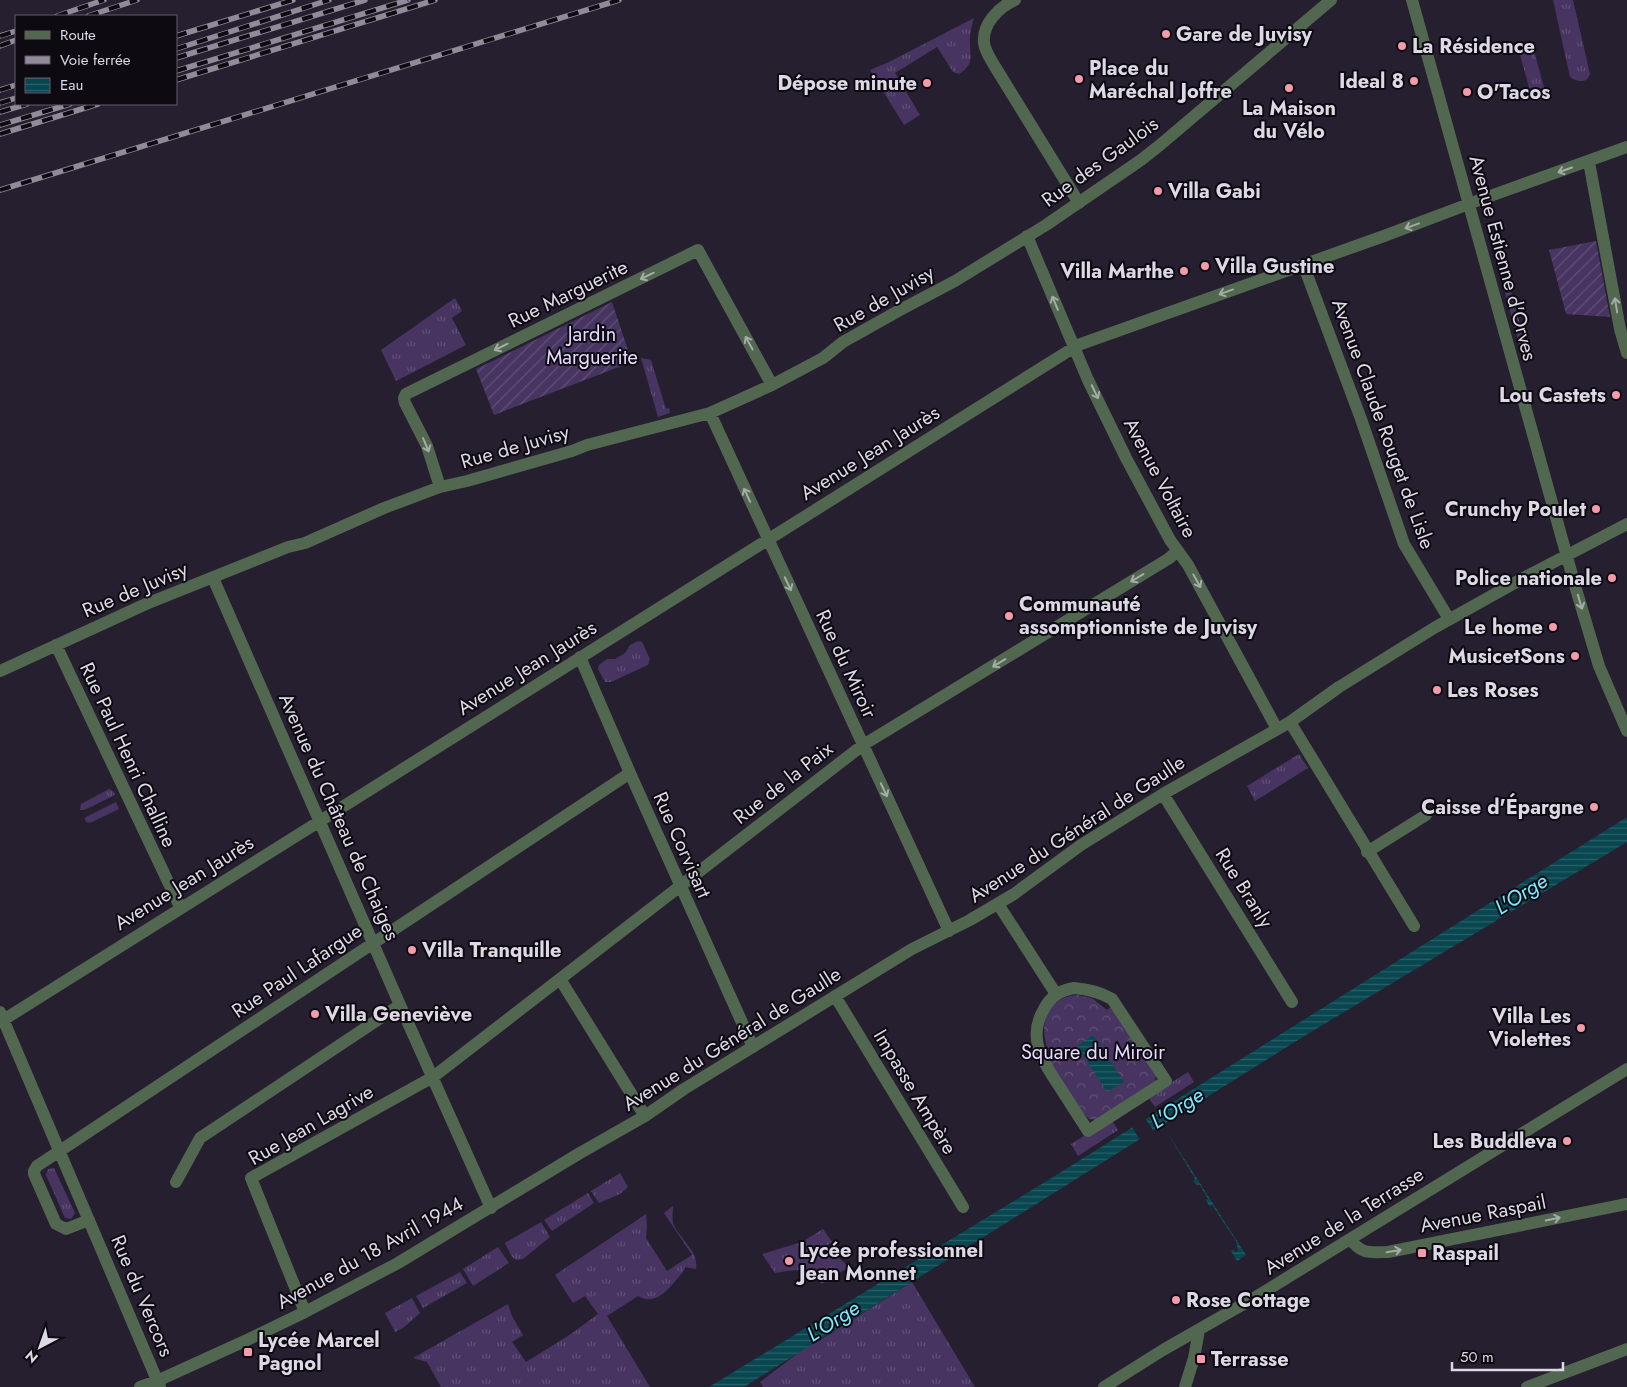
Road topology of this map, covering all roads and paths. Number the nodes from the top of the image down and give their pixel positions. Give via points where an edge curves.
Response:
1 (1015, 0) edge
2 (1332, 0) edge
3 (1412, 0) edge
4 (1627, 147) edge
5 (1589, 162) junction
6 (1079, 203) junction
7 (1469, 204) junction
8 (1027, 236) junction
9 (1303, 264) junction
10 (1075, 348) junction
11 (1627, 352) edge
12 (772, 386) junction
13 (710, 413) junction
14 (440, 486) junction
15 (1627, 524) edge
16 (768, 539) junction
17 (1178, 551) junction
18 (1566, 555) junction
19 (213, 578) junction
20 (1449, 619) junction
21 (56, 646) junction
22 (580, 657) junction
23 (0, 671) edge
24 (1290, 722) junction
25 (1277, 729) junction
26 (1627, 731) edge
27 (863, 745) junction
28 (630, 773) junction
29 (1164, 794) junction
30 (1426, 814) dead end
31 (320, 820) junction
32 (1367, 852) junction
33 (680, 886) junction
34 (998, 904) junction
35 (180, 907) junction
36 (1414, 926) dead end
37 (950, 931) junction
38 (374, 943) junction
39 (560, 979) junction
40 (1056, 994) junction
41 (835, 996) junction
42 (1292, 1002) dead end
43 (400, 1005) junction
44 (1, 1017) edge
45 (753, 1047) junction
46 (1627, 1069) edge
47 (433, 1077) junction
48 (644, 1116) junction
49 (610, 1137) joint
50 (60, 1151) junction
51 (176, 1182) dead end
52 (1627, 1204) edge
53 (963, 1207) dead end
54 (491, 1208) junction
55 (89, 1220) junction
56 (1350, 1239) junction
57 (305, 1312) junction
58 (1199, 1330) junction
59 (1627, 1349) edge
60 (159, 1384) edge
61 (140, 1387) edge
62 (1104, 1387) edge
63 (1185, 1387) edge
64 (1528, 1387) edge

1 - 6 street via 997,12 986,29 984,45
2 - 6 street, Rue des Gaulois via 1160,145
3 - 7 street, Avenue Estienne d'Orves
4 - 5 street, Avenue Jean Jaurès
5 -> 7 street, Avenue Jean Jaurès
11 -> 5 street
6 - 8 street, Rue des Gaulois
7 -> 9 street, Avenue Jean Jaurès
7 - 18 street, Avenue Estienne d'Orves
10 -> 8 street, Avenue Voltaire
8 - 12 street, Rue de Juvisy
9 -> 10 street, Avenue Jean Jaurès
9 - 20 street, Avenue Claude Rouget de Lisle via 1362,419 1404,544
10 - 16 street, Avenue Jean Jaurès
10 -> 17 street, Avenue Voltaire via 1126,458
12 - 13 street, Rue de Juvisy
12 -> 14 street, Rue Marguerite via 698,250 406,394 405,403 427,446
13 - 14 street, Rue de Juvisy via 616,437 467,482
16 -> 13 street, Rue du Miroir
14 - 19 street, Rue de Juvisy
15 - 18 street, Avenue du Général de Gaulle
16 - 22 street, Avenue Jean Jaurès
16 -> 27 street, Rue du Miroir
17 -> 25 street, Avenue Voltaire
17 -> 27 street, Rue de la Paix
18 - 20 street, Avenue du Général de Gaulle
18 -> 26 street, Avenue Estienne d'Orves via 1599,666
19 - 21 street, Rue de Juvisy via 146,604
19 - 31 street, Avenue du Château de Chaiges
20 - 24 street, Avenue du Général de Gaulle via 1339,686
21 - 23 street, Rue de Juvisy
21 - 35 street, Rue Paul Henri Challine
22 - 28 street, Rue Corvisart
22 - 31 street, Avenue Jean Jaurès
24 - 25 street, Avenue du Général de Gaulle
24 - 32 street
25 - 29 street, Avenue du Général de Gaulle
27 - 33 street, Rue de la Paix
27 -> 37 street, Rue du Miroir
28 - 33 street, Rue Corvisart
28 - 38 street, Rue Paul Lafargue
29 - 34 street, Avenue du Général de Gaulle via 1068,854
29 - 42 street, Rue Branly
30 - 32 street
31 - 35 street, Avenue Jean Jaurès
31 - 38 street, Avenue du Château de Chaiges
32 - 36 street
33 - 39 street, Rue de la Paix
33 - 45 street, Rue Corvisart
34 - 37 street, Avenue du Général de Gaulle
34 - 40 street
35 - 44 street, Avenue Jean Jaurès
37 - 41 street, Avenue du Général de Gaulle via 912,949
38 - 43 street, Avenue du Château de Chaiges
38 - 50 street, Rue Paul Lafargue
39 - 47 street, Rue de la Paix
39 - 48 street
40 - 40 street via 1040,1015 1038,1049 1041,1059 1088,1131 1166,1081 1112,999 1074,988
41 - 45 street, Avenue du Général de Gaulle
41 - 53 street, Impasse Ampère
43 - 47 street, Avenue du Château de Chaiges
43 - 51 street via 200,1138
44 - 50 street, Rue du Vercors
45 - 48 street, Avenue du Général de Gaulle
46 - 56 street, Avenue de la Terrasse
47 - 54 street, Avenue du Château de Chaiges
47 - 57 street, Rue Jean Lagrive via 251,1178
48 - 49 street, Avenue du Général de Gaulle
49 - 54 street, Avenue du 18 Avril 1944
50 - 55 street, Rue du Vercors
50 - 55 street, Rue du Vercors via 35,1169 34,1174 59,1226 72,1228
56 -> 52 street, Avenue Raspail via 1365,1252 1388,1252
54 - 57 street, Avenue du 18 Avril 1944 via 398,1263
55 - 60 street, Rue du Vercors
56 - 58 street, Avenue de la Terrasse
57 - 60 street, Avenue du 18 Avril 1944
58 - 62 street, Avenue de la Terrasse
58 - 63 street
59 - 64 street
60 - 61 street, Avenue du 18 Avril 1944

